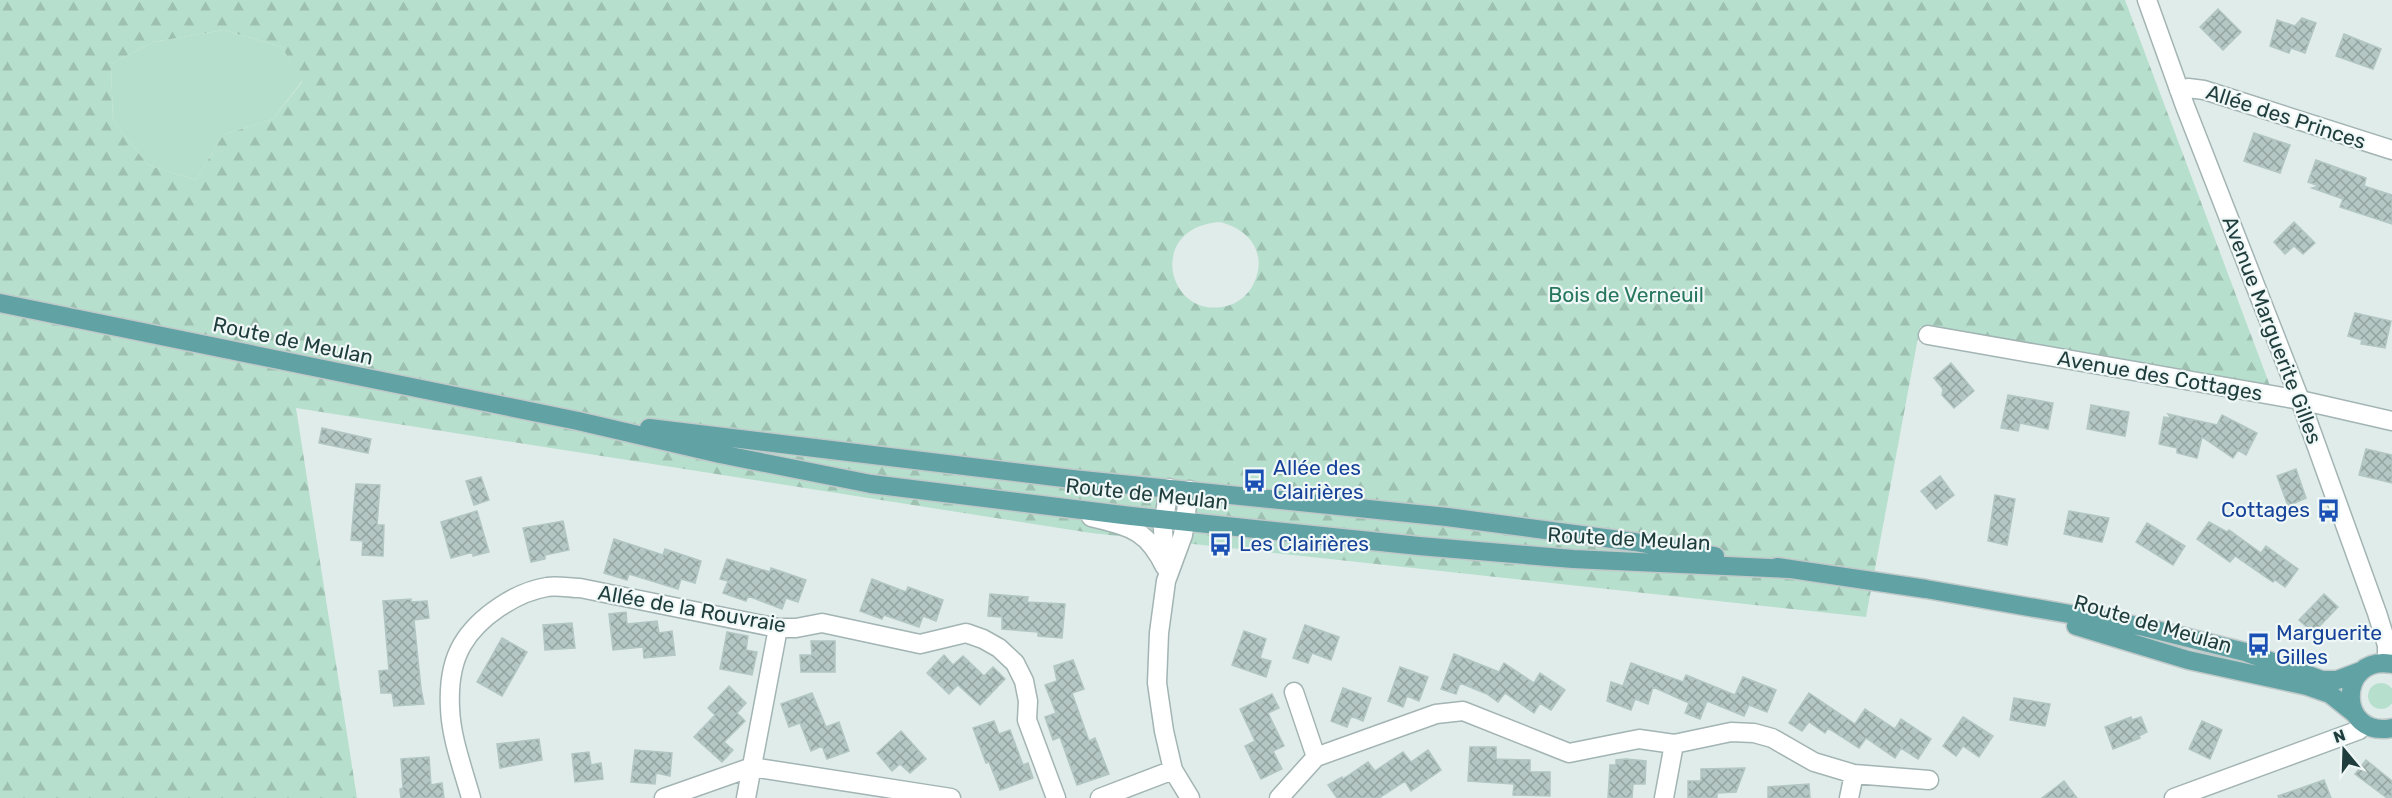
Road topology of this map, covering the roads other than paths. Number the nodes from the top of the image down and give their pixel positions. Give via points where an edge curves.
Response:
1 (2147, 0) edge
2 (2179, 90) junction
3 (2392, 150) edge
4 (0, 303) edge
5 (1928, 335) dead end
6 (2300, 400) junction
7 (578, 421) junction
8 (2392, 421) edge
9 (1169, 488) junction
10 (1189, 490) junction
11 (1043, 505) junction
12 (1164, 519) junction
13 (1185, 521) junction
14 (1790, 569) junction
15 (1166, 574) junction
16 (2003, 603) junction
17 (778, 628) junction
18 (2390, 663) edge
19 (2361, 671) junction
20 (1294, 692) dead end
21 (2360, 719) junction
22 (2392, 728) edge
23 (1674, 744) junction
24 (1316, 757) junction
25 (752, 767) junction
26 (1173, 770) junction
27 (1854, 774) junction
28 (1929, 780) dead end
29 (471, 798) edge
30 (664, 798) edge
31 (746, 798) edge
32 (945, 798) edge
33 (1056, 798) edge
34 (1100, 798) edge
35 (1190, 798) edge
36 (1279, 798) edge
37 (1664, 798) edge
38 (1849, 798) edge
39 (2174, 798) edge

1 - 2 street, Avenue Marguerite Gilles
2 - 3 street, Allée des Princes via 2204,90
2 - 6 street, Avenue Marguerite Gilles
4 - 7 main road, Route de Meulan
5 - 6 street, Avenue des Cottages
6 - 8 street, Avenue des Cottages
6 - 18 street, Avenue Marguerite Gilles via 2377,613
7 - 9 main road, Route de Meulan
7 - 11 main road, Route de Meulan via 871,484
9 - 10 main road, Route de Meulan
9 - 12 street
10 - 13 street
10 - 14 main road, Route de Meulan via 1523,526
11 - 12 main road, Route de Meulan
11 - 15 street via 1136,530 1153,545
12 - 13 main road, Route de Meulan
12 - 15 street
13 - 14 main road, Route de Meulan via 1503,554
13 - 15 street
14 - 16 main road, Route de Meulan
15 - 26 street via 1157,683
16 - 19 main road, Route de Meulan via 2217,644 2322,680 2337,680
16 - 21 main road, Route de Meulan via 2188,660 2307,686 2330,694
17 - 25 street
17 - 29 street, Allée de la Rouvraie via 580,588 548,587 516,598 476,628 462,645 454,667 450,711
17 - 33 street, Allée de la Rouvraie via 822,622 920,644 966,633 999,648 1015,663 1024,681 1028,720
18 - 19 main road, Route de Meulan
19 - 21 main road via 2350,689 2350,702
20 - 24 street
21 - 22 main road via 2377,729
21 - 39 street via 2359,730
23 - 24 street via 1639,739 1569,753 1463,711 1436,714
23 - 27 street via 1731,732 1754,733 1772,738 1814,762
23 - 37 street
24 - 36 street
25 - 30 street
25 - 31 street
25 - 32 street
26 - 34 street
26 - 35 street
27 - 28 street
27 - 38 street

